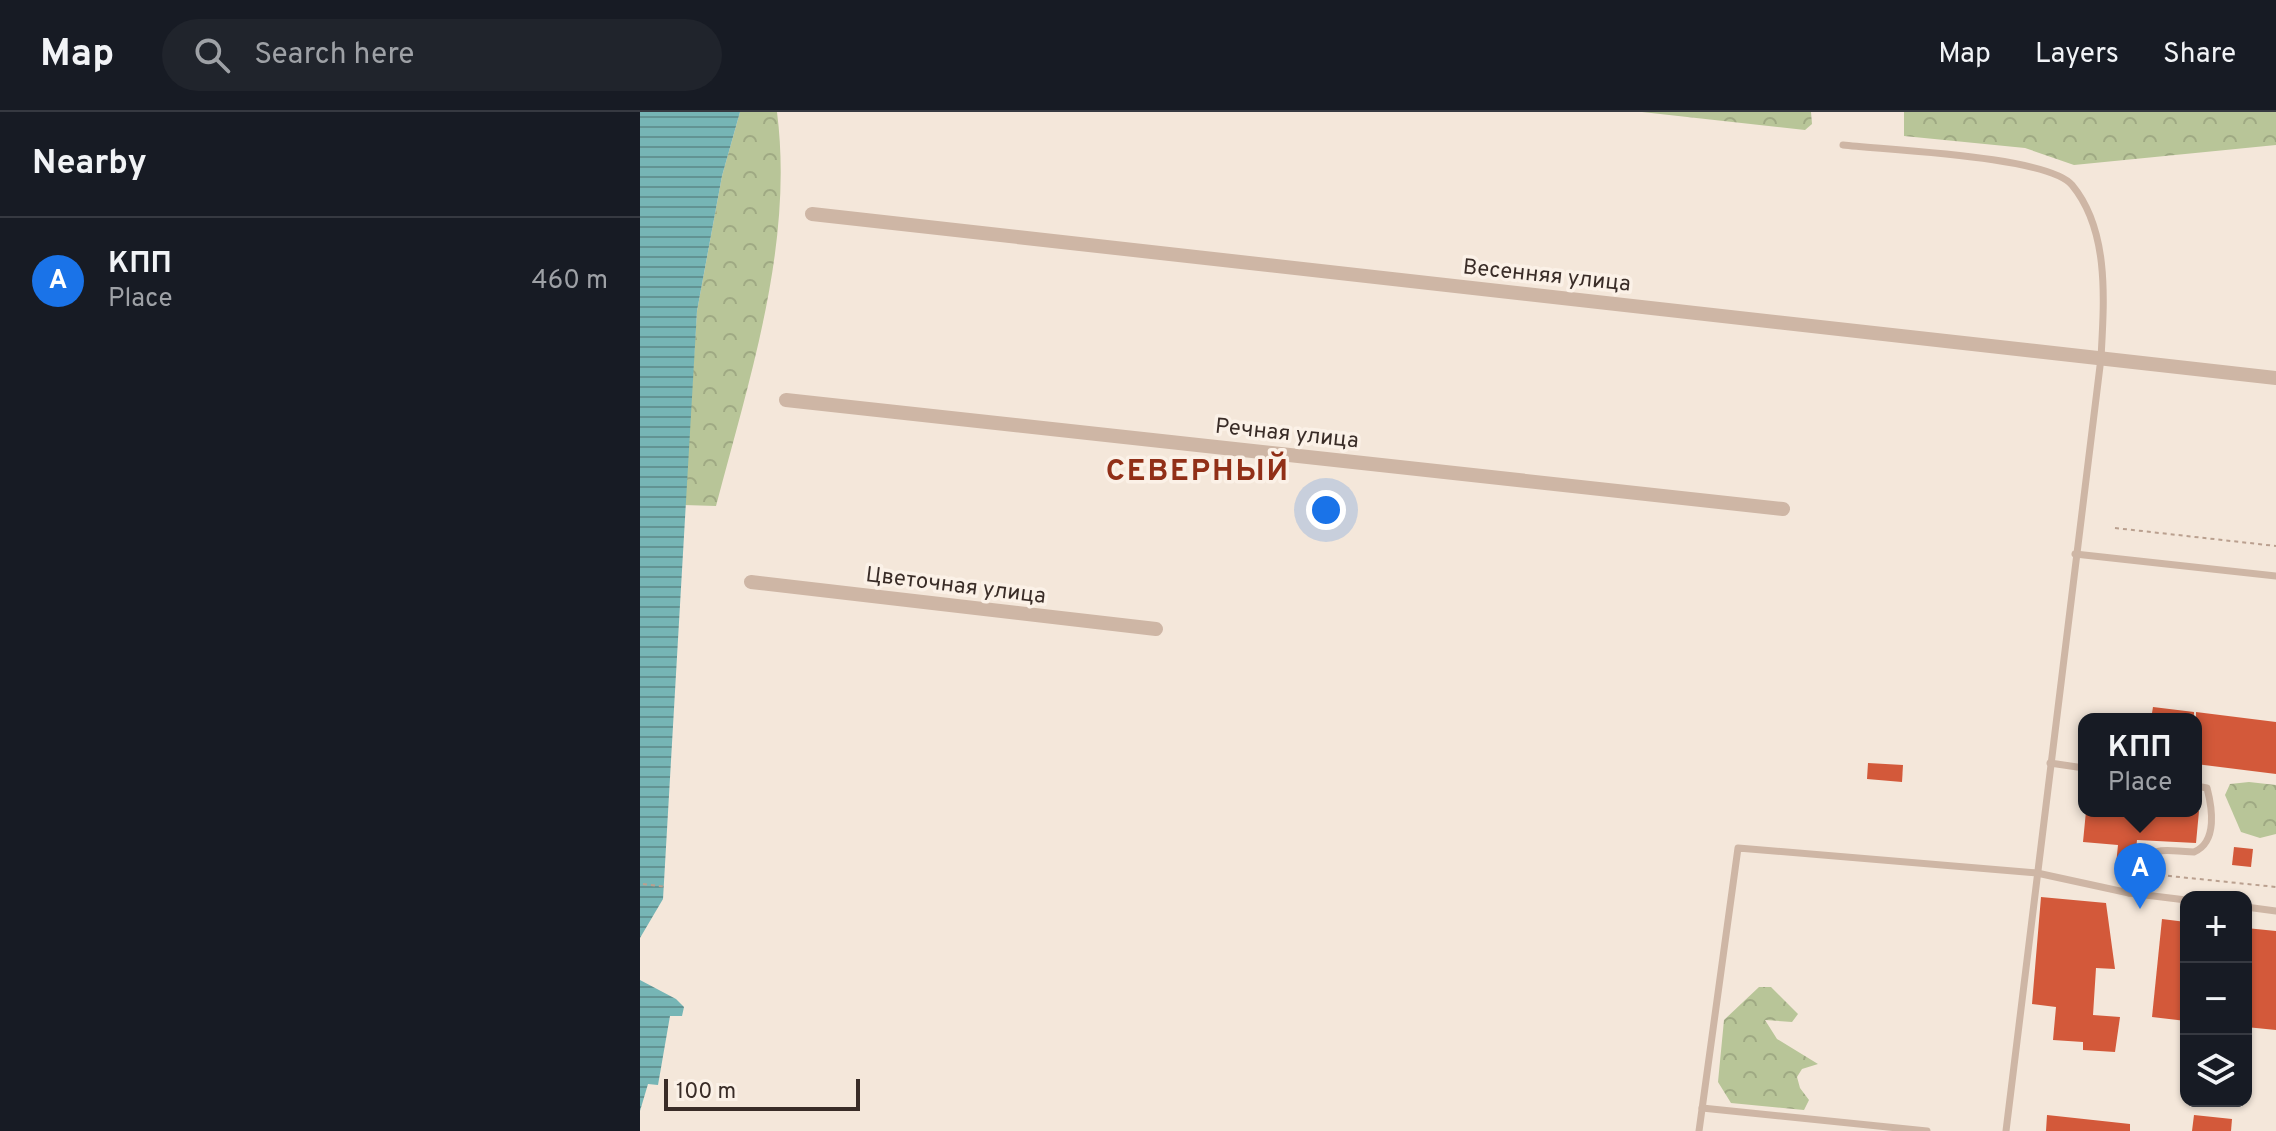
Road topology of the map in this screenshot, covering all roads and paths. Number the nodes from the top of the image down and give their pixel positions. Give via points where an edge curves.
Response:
1 (1843, 145) dead end
2 (812, 214) dead end
3 (2101, 358) junction
4 (2276, 378) edge
5 (786, 400) dead end
6 (1783, 509) dead end
7 (2115, 528) dead end
8 (2276, 546) edge
9 (2075, 554) junction
10 (2276, 576) edge
11 (751, 582) dead end
12 (1156, 629) dead end
13 (2050, 763) junction
14 (2078, 767) edge
15 (2202, 787) edge
16 (2037, 873) junction
17 (2160, 875) dead end
18 (643, 884) dead end
19 (666, 887) dead end
20 (2276, 887) edge
21 (2129, 893) junction
22 (2180, 899) edge
23 (2252, 908) edge
24 (2276, 911) edge
25 (1702, 1108) junction
26 (1699, 1131) edge
27 (1927, 1131) edge
28 (2006, 1131) edge

1 - 3 lane via 2021,164 2058,174 2071,184 2099,250
2 - 3 street, Весенняя улица
3 - 4 street, Весенняя улица
3 - 9 lane
5 - 6 street, Речная улица
7 - 8 path
9 - 10 lane
9 - 13 lane
11 - 12 street, Цветочная улица
13 - 14 lane
13 - 16 lane
15 - 21 lane via 2207,788 2213,811 2208,837 2194,852 2148,852
16 - 21 lane
16 - 25 lane via 1738,848
16 - 28 lane
17 - 20 path
18 - 19 path
21 - 22 lane
23 - 24 lane
25 - 26 lane
25 - 27 lane

